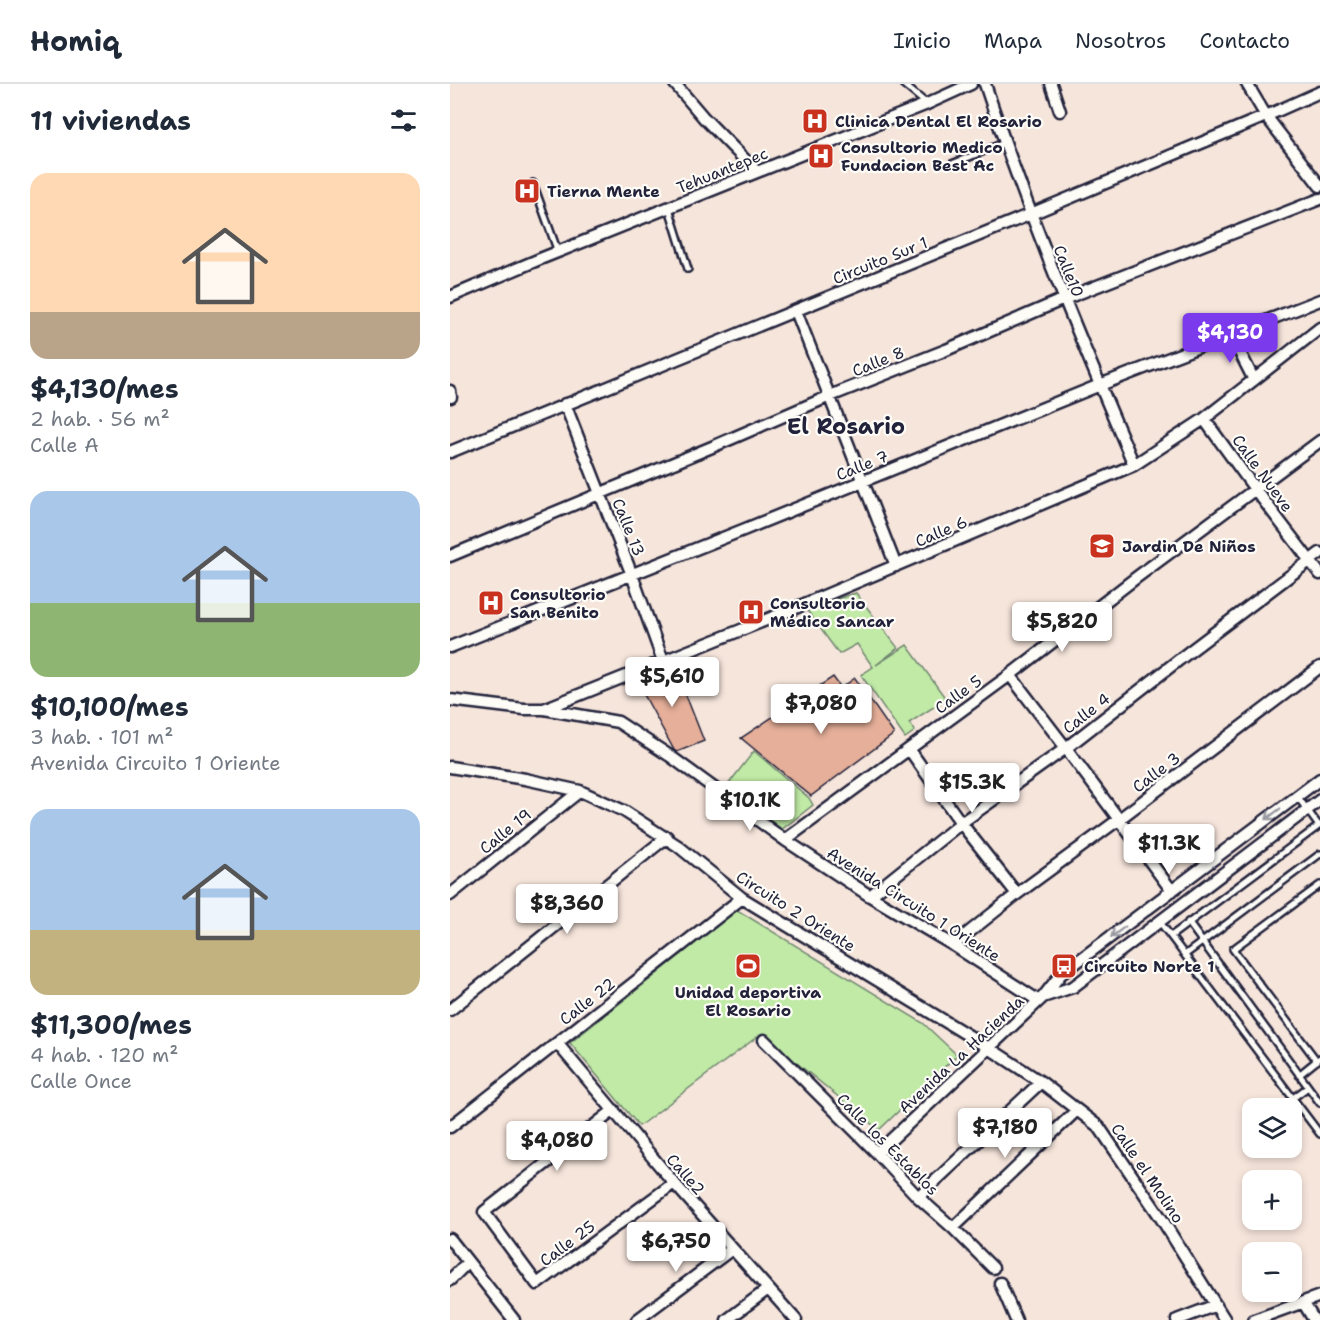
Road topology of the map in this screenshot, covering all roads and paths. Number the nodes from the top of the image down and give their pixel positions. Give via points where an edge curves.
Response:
1 (675, 84) edge
2 (903, 84) edge
3 (971, 84) edge
4 (985, 84) edge
5 (1051, 84) edge
6 (1247, 84) edge
7 (1320, 92) edge
8 (927, 104) junction
9 (1060, 111) dead end
10 (1266, 116) junction
11 (1004, 142) junction
12 (952, 165) dead end
13 (757, 171) junction
14 (533, 183) dead end
15 (1320, 186) edge
16 (1320, 199) edge
17 (669, 208) junction
18 (1031, 214) junction
19 (558, 252) junction
20 (688, 269) dead end
21 (450, 297) edge
22 (1064, 299) junction
23 (1320, 300) edge
24 (796, 311) junction
25 (1320, 328) edge
26 (1231, 335) junction
27 (1254, 380) junction
28 (1100, 385) junction
29 (830, 396) junction
30 (565, 404) junction
31 (1204, 419) junction
32 (1320, 441) edge
33 (450, 452) edge
34 (1134, 465) junction
35 (863, 481) junction
36 (1255, 489) junction
37 (600, 494) junction
38 (1320, 553) edge
39 (450, 556) edge
40 (1310, 561) junction
41 (896, 566) junction
42 (1320, 574) edge
43 (632, 575) junction
44 (450, 647) edge
45 (663, 661) junction
46 (1320, 667) edge
47 (1010, 675) junction
48 (450, 699) edge
49 (544, 709) junction
50 (1066, 748) junction
51 (909, 749) junction
52 (452, 769) edge
53 (1320, 779) edge
54 (580, 791) junction
55 (1297, 796) junction
56 (1320, 800) edge
57 (1307, 810) junction
58 (1118, 820) junction
59 (961, 823) junction
60 (1319, 826) edge
61 (667, 837) junction
62 (785, 840) junction
63 (1320, 854) edge
64 (1320, 885) edge
65 (1172, 891) junction
66 (1017, 894) junction
67 (450, 895) edge
68 (870, 896) junction
69 (742, 898) junction
70 (1160, 921) junction
71 (1188, 922) junction
72 (1170, 936) junction
73 (1203, 942) junction
74 (953, 945) junction
75 (1186, 954) junction
76 (1041, 999) junction
77 (450, 1010) edge
78 (764, 1040) dead end
79 (557, 1043) junction
80 (989, 1048) junction
81 (1318, 1060) edge
82 (1299, 1075) junction
83 (1041, 1082) junction
84 (1308, 1087) junction
85 (1293, 1098) joint
86 (1320, 1103) edge
87 (614, 1110) junction
88 (1077, 1110) junction
89 (1302, 1110) edge
90 (450, 1127) edge
91 (1320, 1134) edge
92 (877, 1153) junction
93 (674, 1183) junction
94 (918, 1197) junction
95 (953, 1228) junction
96 (450, 1239) edge
97 (732, 1249) junction
98 (468, 1262) junction
99 (993, 1268) dead end
100 (450, 1280) edge
101 (1000, 1283) dead end
102 (768, 1289) junction
103 (1320, 1296) edge
104 (1216, 1305) junction
105 (1308, 1311) edge
106 (514, 1320) edge
107 (637, 1320) edge
108 (727, 1320) edge
109 (796, 1320) edge
110 (1016, 1320) edge
111 (1177, 1320) edge
112 (1225, 1320) edge
113 (1254, 1320) edge

1 - 13 street
2 - 8 lane
3 - 8 street, Tehuantepec
4 - 11 street, Calle10
5 - 9 street
6 - 10 street
7 - 10 street, Circuito Sur 1
8 - 13 street, Tehuantepec
10 - 15 street
10 - 18 street, Circuito Sur 1
11 - 12 lane
11 - 18 street, Calle10
13 - 17 street, Tehuantepec
14 - 19 lane
16 - 22 street, Calle 8
17 - 19 street, Tehuantepec
17 - 20 lane
18 - 22 street, Calle10
18 - 24 street, Circuito Sur 1
19 - 21 street, Tehuantepec
22 - 28 street, Calle10
22 - 29 street, Calle 8
23 - 26 street, Calle 7
24 - 29 street
24 - 30 street, Circuito Sur 1
25 - 27 street, Calle 6
26 - 27 street
26 - 28 street, Calle 7
27 - 31 street, Calle 6
28 - 34 street, Calle10
28 - 35 street, Calle 7
29 - 35 street
29 - 37 street, Calle 8
30 - 33 street, Circuito Sur 1
30 - 37 street, Calle 13
31 - 34 street, Calle 6
31 - 36 street, Calle Nueve
32 - 36 street, Calle 5
34 - 41 street, Calle 6
35 - 41 street
35 - 43 street, Calle 7
36 - 40 street, Calle Nueve
36 - 47 street, Calle 5
37 - 39 street, Calle 8
37 - 43 street, Calle 13
38 - 40 street, Calle 4
40 - 42 street, Calle Nueve
40 - 50 street, Calle 4
41 - 45 street, Calle 6
43 - 44 street, Calle 7
43 - 45 street, Calle 13
45 - 49 street, Calle 6
46 - 58 street, Calle 3
47 - 50 street
47 - 51 street, Calle 5
48 - 49 street, Avenida Circuito 1 Oriente
49 - 62 street, Avenida Circuito 1 Oriente via 618,722
50 - 58 street
50 - 59 street, Calle 4
51 - 59 street
51 - 62 street, Calle 5
52 - 54 street, Circuito 2 Oriente
53 - 55 street
54 - 61 street, Circuito 2 Oriente
54 - 67 street, Calle 19
55 - 57 lane
55 -> 65 street
56 - 57 street
57 - 60 lane
57 - 70 street
58 - 65 street
58 - 66 street, Calle 3
59 - 66 street
59 - 68 street, Calle 4
60 - 71 lane
61 - 69 street, Circuito 2 Oriente
61 - 77 street
62 - 68 street, Avenida Circuito 1 Oriente
63 - 73 lane
64 - 81 lane via 1233,949
65 -> 76 street via 1061,974
66 - 74 street, Calle 3
68 - 74 street, Avenida Circuito 1 Oriente
69 - 79 street, Calle 22
69 - 80 street, Circuito 2 Oriente
70 - 72 lane
70 - 76 street via 1072,987
71 - 72 lane
71 - 73 lane
72 - 75 lane
73 - 75 lane
73 - 82 lane
74 - 76 street, Avenida Circuito 1 Oriente
75 - 85 lane
76 - 80 street, Avenida La Hacienda
78 - 92 street, Calle los Establos
79 - 87 street, Calle2
79 - 90 street, Calle 22
80 - 83 street, Calle el Molino
80 - 92 street, Avenida La Hacienda
81 - 82 lane
82 - 84 lane
83 - 88 street, Calle el Molino
83 - 94 street
84 - 85 lane
84 - 86 lane
87 - 93 street, Calle2
87 - 93 street, Calle 25 via 484,1212 537,1284
88 - 95 street
88 - 104 street, Calle el Molino via 1099,1127 1114,1148
89 - 91 lane
92 - 94 street, Calle los Establos
93 - 97 street, Calle2
94 - 95 street, Calle los Establos
95 - 99 street, Calle los Establos
96 - 98 street
97 - 102 street, Calle2
97 - 107 street
98 - 100 street
98 - 106 street
101 - 110 street
102 - 108 street
102 - 109 street, Calle2
103 - 105 street
104 - 111 street
104 - 112 street, Calle el Molino
105 - 113 street

